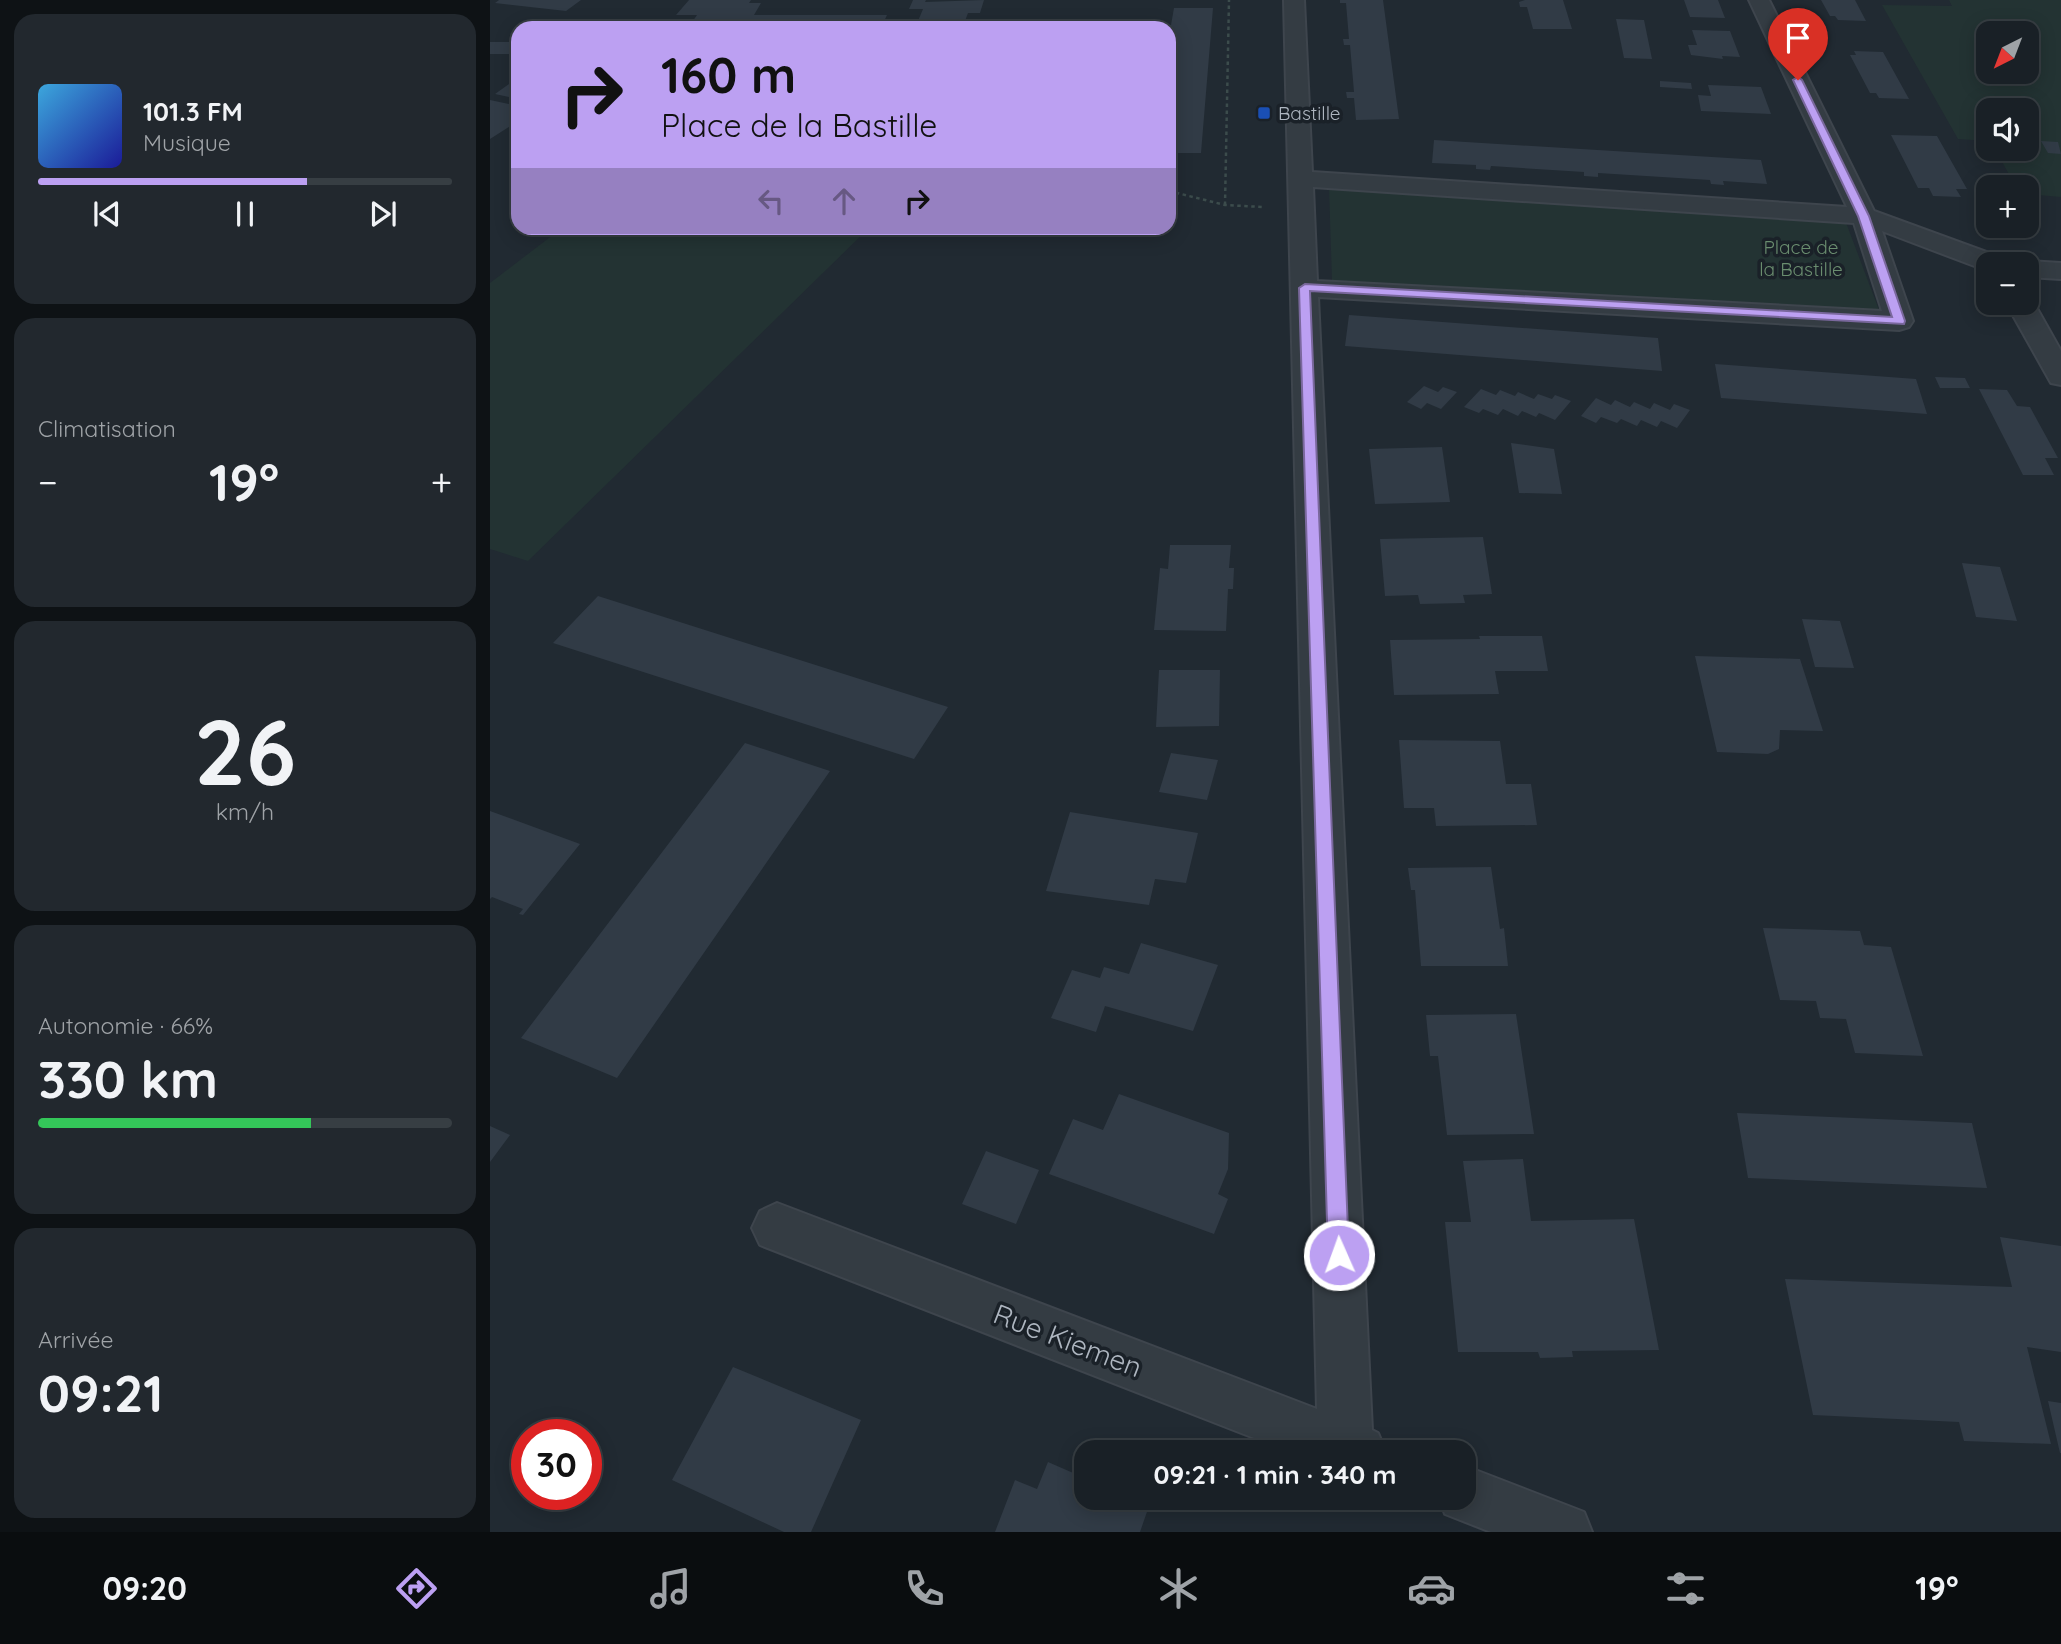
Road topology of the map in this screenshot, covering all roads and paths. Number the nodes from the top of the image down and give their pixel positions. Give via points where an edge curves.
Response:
1 (1229, 0) edge
2 (1294, 0) edge
3 (1759, 0) edge
4 (1176, 193) edge
5 (1301, 194) junction
6 (1225, 205) junction
7 (1864, 216) junction
8 (1976, 257) edge
9 (2039, 270) edge
10 (2061, 271) edge
11 (1305, 288) junction
12 (2027, 315) edge
13 (2061, 376) edge
14 (777, 1228) dead end
15 (1326, 1440) edge
16 (1352, 1440) edge
17 (1476, 1498) edge
18 (1564, 1532) edge

1 - 6 path
2 - 5 street
3 - 7 street
4 - 6 path
5 - 6 path
5 - 7 street
5 - 11 street
7 - 8 street
7 - 11 street via 1899,321
9 - 10 street
11 - 16 street
12 - 13 street
14 - 15 street, Rue Kiemen
17 - 18 street

